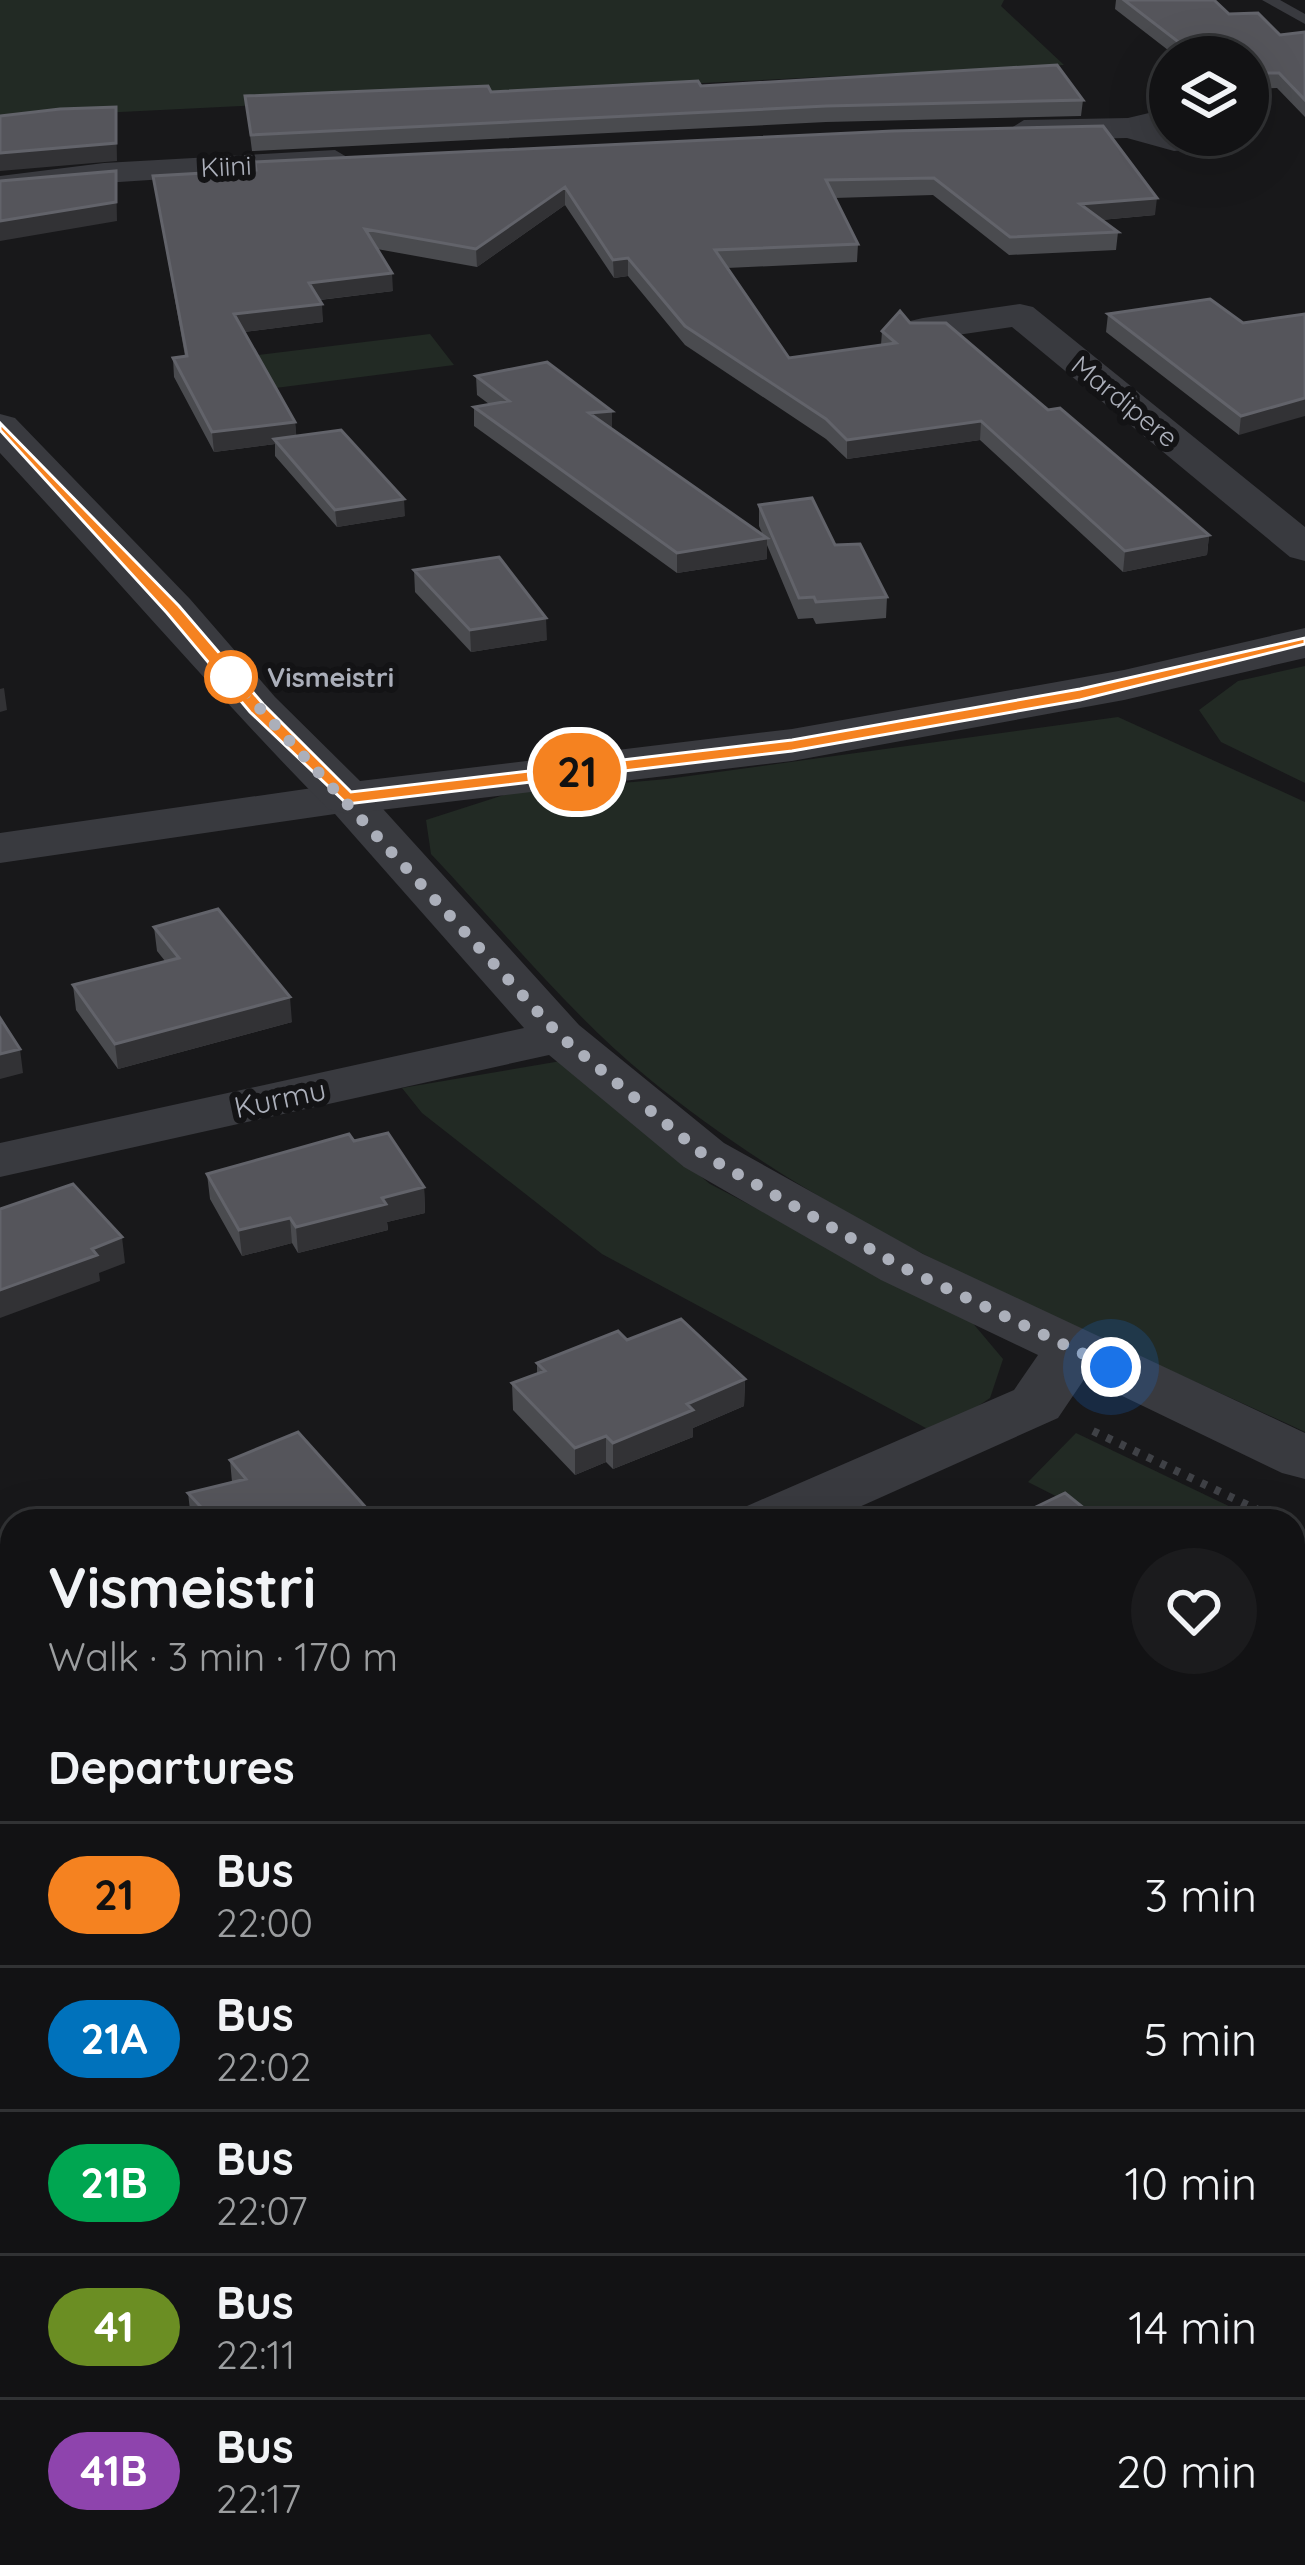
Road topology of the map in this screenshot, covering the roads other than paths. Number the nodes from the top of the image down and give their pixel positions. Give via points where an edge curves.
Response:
1 (1269, 0) edge
2 (1305, 20) edge
3 (1149, 123) edge
4 (1128, 128) junction
5 (986, 131) edge
6 (1149, 134) edge
7 (370, 159) edge
8 (0, 186) edge
9 (923, 329) edge
10 (0, 427) edge
11 (1305, 548) edge
12 (1305, 644) edge
13 (347, 798) junction
14 (0, 848) edge
15 (560, 1036) junction
16 (0, 1160) edge
17 (1072, 1349) junction
18 (1305, 1458) edge
19 (797, 1509) edge

1 - 2 lane
3 - 4 street
4 - 5 street
4 - 6 street
7 - 8 street, Kiini
9 - 11 street, Mardipere via 1020,315
10 - 13 street
12 - 13 street via 792,745
13 - 14 street
13 - 15 street
15 - 16 street, Kurmu
15 - 17 street via 704,1155 902,1267
17 - 18 street
17 - 19 street via 1036,1404

